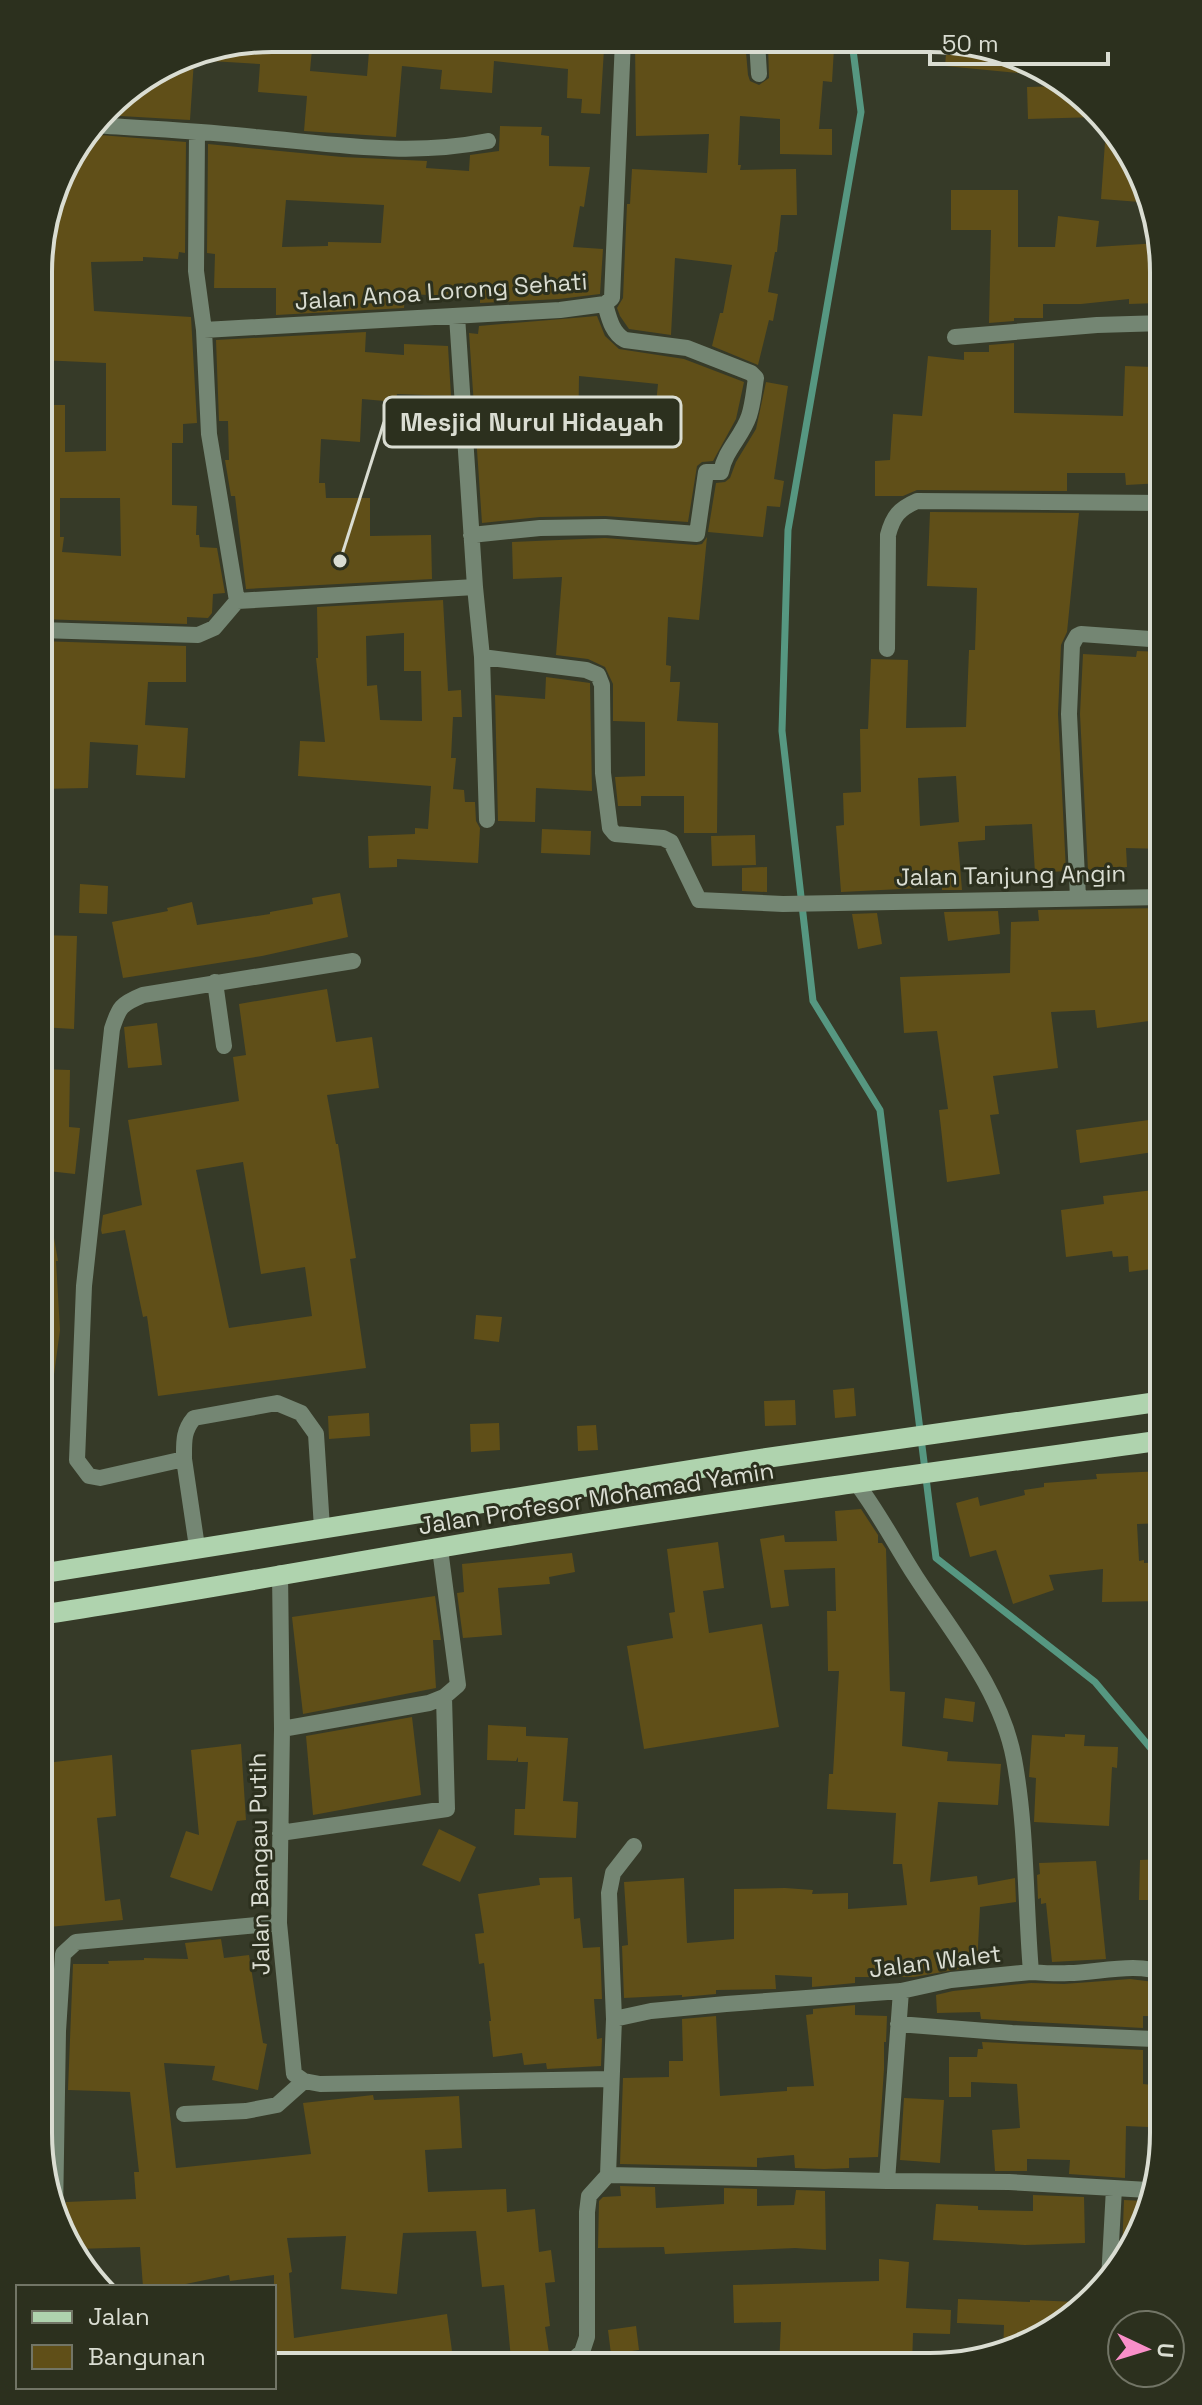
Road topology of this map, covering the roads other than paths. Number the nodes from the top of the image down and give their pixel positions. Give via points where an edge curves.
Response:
1 (622, 52) edge
2 (758, 52) edge
3 (759, 74) dead end
4 (107, 126) edge
5 (197, 132) junction
6 (488, 141) dead end
7 (605, 304) junction
8 (457, 316) junction
9 (1150, 323) edge
10 (204, 330) junction
11 (955, 337) dead end
12 (1150, 503) edge
13 (471, 535) junction
14 (475, 587) junction
15 (237, 601) junction
16 (52, 630) edge
17 (1150, 639) edge
18 (887, 649) dead end
19 (482, 657) junction
20 (487, 820) dead end
21 (1078, 897) junction
22 (1150, 897) edge
23 (353, 961) dead end
24 (215, 982) junction
25 (224, 1046) dead end
26 (1150, 1403) edge
27 (1150, 1442) edge
28 (184, 1459) junction
29 (857, 1484) junction
30 (322, 1528) junction
31 (197, 1547) junction
32 (440, 1549) junction
33 (52, 1572) edge
34 (280, 1573) junction
35 (52, 1613) edge
36 (444, 1697) junction
37 (282, 1729) junction
38 (280, 1833) junction
39 (634, 1846) dead end
40 (279, 1923) junction
41 (1150, 1970) edge
42 (1031, 1972) junction
43 (901, 1991) junction
44 (614, 2019) junction
45 (898, 2024) junction
46 (1150, 2039) edge
47 (611, 2079) junction
48 (304, 2081) junction
49 (184, 2114) dead end
50 (56, 2174) edge
51 (608, 2175) junction
52 (887, 2181) junction
53 (1114, 2188) junction
54 (1143, 2190) edge
55 (1110, 2259) edge
56 (581, 2353) edge

1 - 7 street, Jalan Anoa Lorong Sehati via 612,298
2 - 3 street
4 - 5 street
5 - 6 street via 389,150
5 - 10 street via 196,271
7 - 8 street, Jalan Anoa Lorong Sehati
7 - 13 street via 618,337 687,348 756,378 749,416 724,456 721,472 706,472 697,534 605,527
8 - 10 street, Jalan Anoa Lorong Sehati
8 - 13 street
9 - 11 street
10 - 15 street via 209,434
12 - 18 street via 917,501 902,507 892,518 888,535
13 - 14 street
14 - 15 street
14 - 19 street
15 - 16 street via 214,628 198,635
17 - 21 street via 1081,634 1072,645 1069,714
19 - 20 street
19 - 21 street, Jalan Tanjung Angin via 598,675 610,828 615,834 667,839 699,900 783,904
21 - 22 street, Jalan Tanjung Angin
23 - 24 street
24 - 25 street
24 - 28 street via 143,995 118,1010 84,1286 77,1460 89,1476 111,1477
26 - 30 main road, Jalan Profesor Mohamad Yamin
27 - 29 main road, Jalan Profesor Mohamad Yamin
28 - 30 street via 183,1438 194,1418 277,1403 291,1407 316,1434
28 - 31 street
29 - 32 main road, Jalan Profesor Mohamad Yamin
29 - 42 street, Jalan Walet via 979,1672 1008,1735 1027,1866
30 - 31 main road, Jalan Profesor Mohamad Yamin
31 - 33 main road, Jalan Profesor Mohamad Yamin
32 - 34 main road, Jalan Profesor Mohamad Yamin
32 - 36 street via 458,1685
34 - 35 main road, Jalan Profesor Mohamad Yamin
34 - 37 street, Jalan Bangau Putih
36 - 37 street
36 - 38 street via 447,1809
37 - 38 street, Jalan Bangau Putih
38 - 40 street, Jalan Bangau Putih
39 - 44 street via 613,1873 609,1893
40 - 48 street, Jalan Bangau Putih via 291,2060 294,2074
40 - 50 street via 76,1942 63,1954
41 - 42 street
42 - 43 street, Jalan Walet
43 - 44 street, Jalan Walet via 711,2005
43 - 45 street
44 - 47 street
45 - 46 street
45 - 52 street
47 - 48 street
47 - 51 street
48 - 49 street via 277,2105
51 - 52 street
51 - 56 street via 589,2196 587,2337
52 - 53 street
53 - 54 street
53 - 55 street

